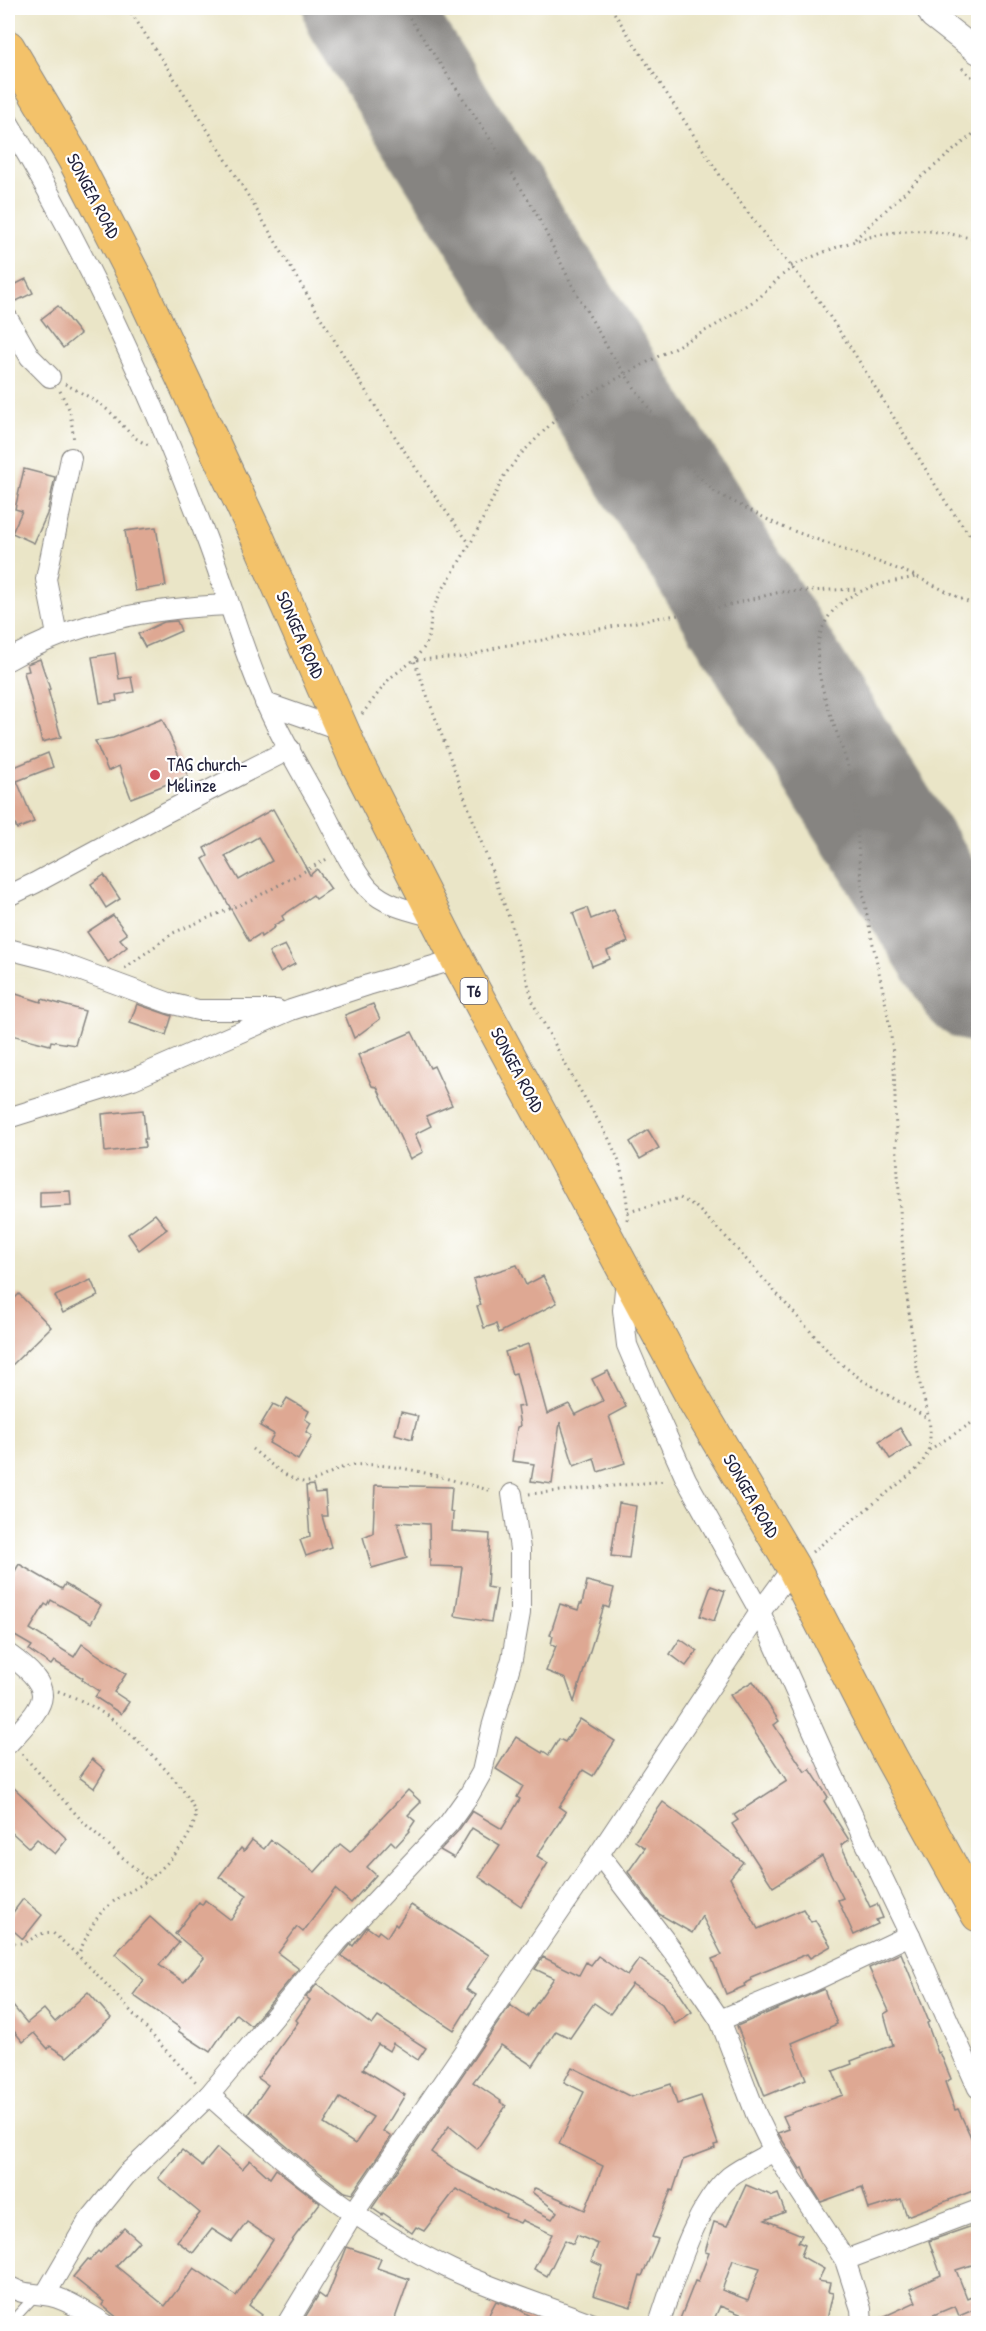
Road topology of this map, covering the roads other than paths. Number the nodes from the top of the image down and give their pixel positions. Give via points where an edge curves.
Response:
1 (928, 8) edge
2 (8, 47) edge
3 (978, 52) edge
4 (8, 122) edge
5 (8, 319) edge
6 (50, 377) road end
7 (71, 458) road end
8 (229, 604) junction
9 (57, 635) junction
10 (8, 660) edge
11 (265, 702) junction
12 (342, 730) junction
13 (290, 749) junction
14 (8, 896) edge
15 (435, 917) junction
16 (8, 949) edge
17 (457, 959) junction
18 (291, 1010) junction
19 (8, 1118) edge
20 (627, 1276) junction
21 (512, 1494) road end
22 (793, 1568) junction
23 (760, 1612) junction
24 (8, 1654) edge
25 (9, 1742) edge
26 (599, 1854) junction
27 (978, 1915) edge
28 (910, 1935) junction
29 (720, 2020) junction
30 (978, 2088) edge
31 (209, 2095) junction
32 (774, 2151) junction
33 (978, 2210) edge
34 (353, 2214) junction
35 (845, 2260) junction
36 (8, 2286) edge
37 (40, 2295) junction
38 (9, 2324) edge
39 (105, 2324) edge
40 (287, 2324) edge
41 (593, 2324) edge
42 (659, 2324) edge
43 (862, 2324) edge

1 - 3 street via 932,16
2 - 12 highway, SONGEA ROAD / T6 via 73,157 139,285
4 - 8 street via 91,272 172,453
5 - 6 street via 30,357
7 - 9 street via 46,579
8 - 9 street via 129,615
8 - 11 street
9 - 10 street
11 - 12 street
11 - 13 street
12 - 15 highway, SONGEA ROAD / T6
13 - 14 street
13 - 15 street via 367,887 401,908
15 - 17 highway, SONGEA ROAD / T6
16 - 18 street via 198,1010
17 - 18 street
17 - 20 highway, SONGEA ROAD / T6
18 - 19 street via 133,1079
20 - 22 highway, SONGEA ROAD / T6 via 694,1400
20 - 23 street via 623,1310 627,1345 686,1479
21 - 31 street via 520,1549 520,1613 482,1772 449,1823 337,1942
22 - 23 street
22 - 27 highway, SONGEA ROAD / T6
23 - 26 street
23 - 28 street
24 - 25 street via 33,1673 42,1687 40,1706
26 - 29 street
26 - 34 street
28 - 29 street
28 - 30 street
29 - 32 street
31 - 34 street via 279,2157
31 - 37 street via 126,2175 87,2223
32 - 35 street
32 - 42 street via 729,2177 707,2203
33 - 35 street
34 - 40 street
34 - 41 street via 453,2270
35 - 43 street
36 - 37 street via 21,2293
37 - 38 lane
37 - 39 street via 68,2304

